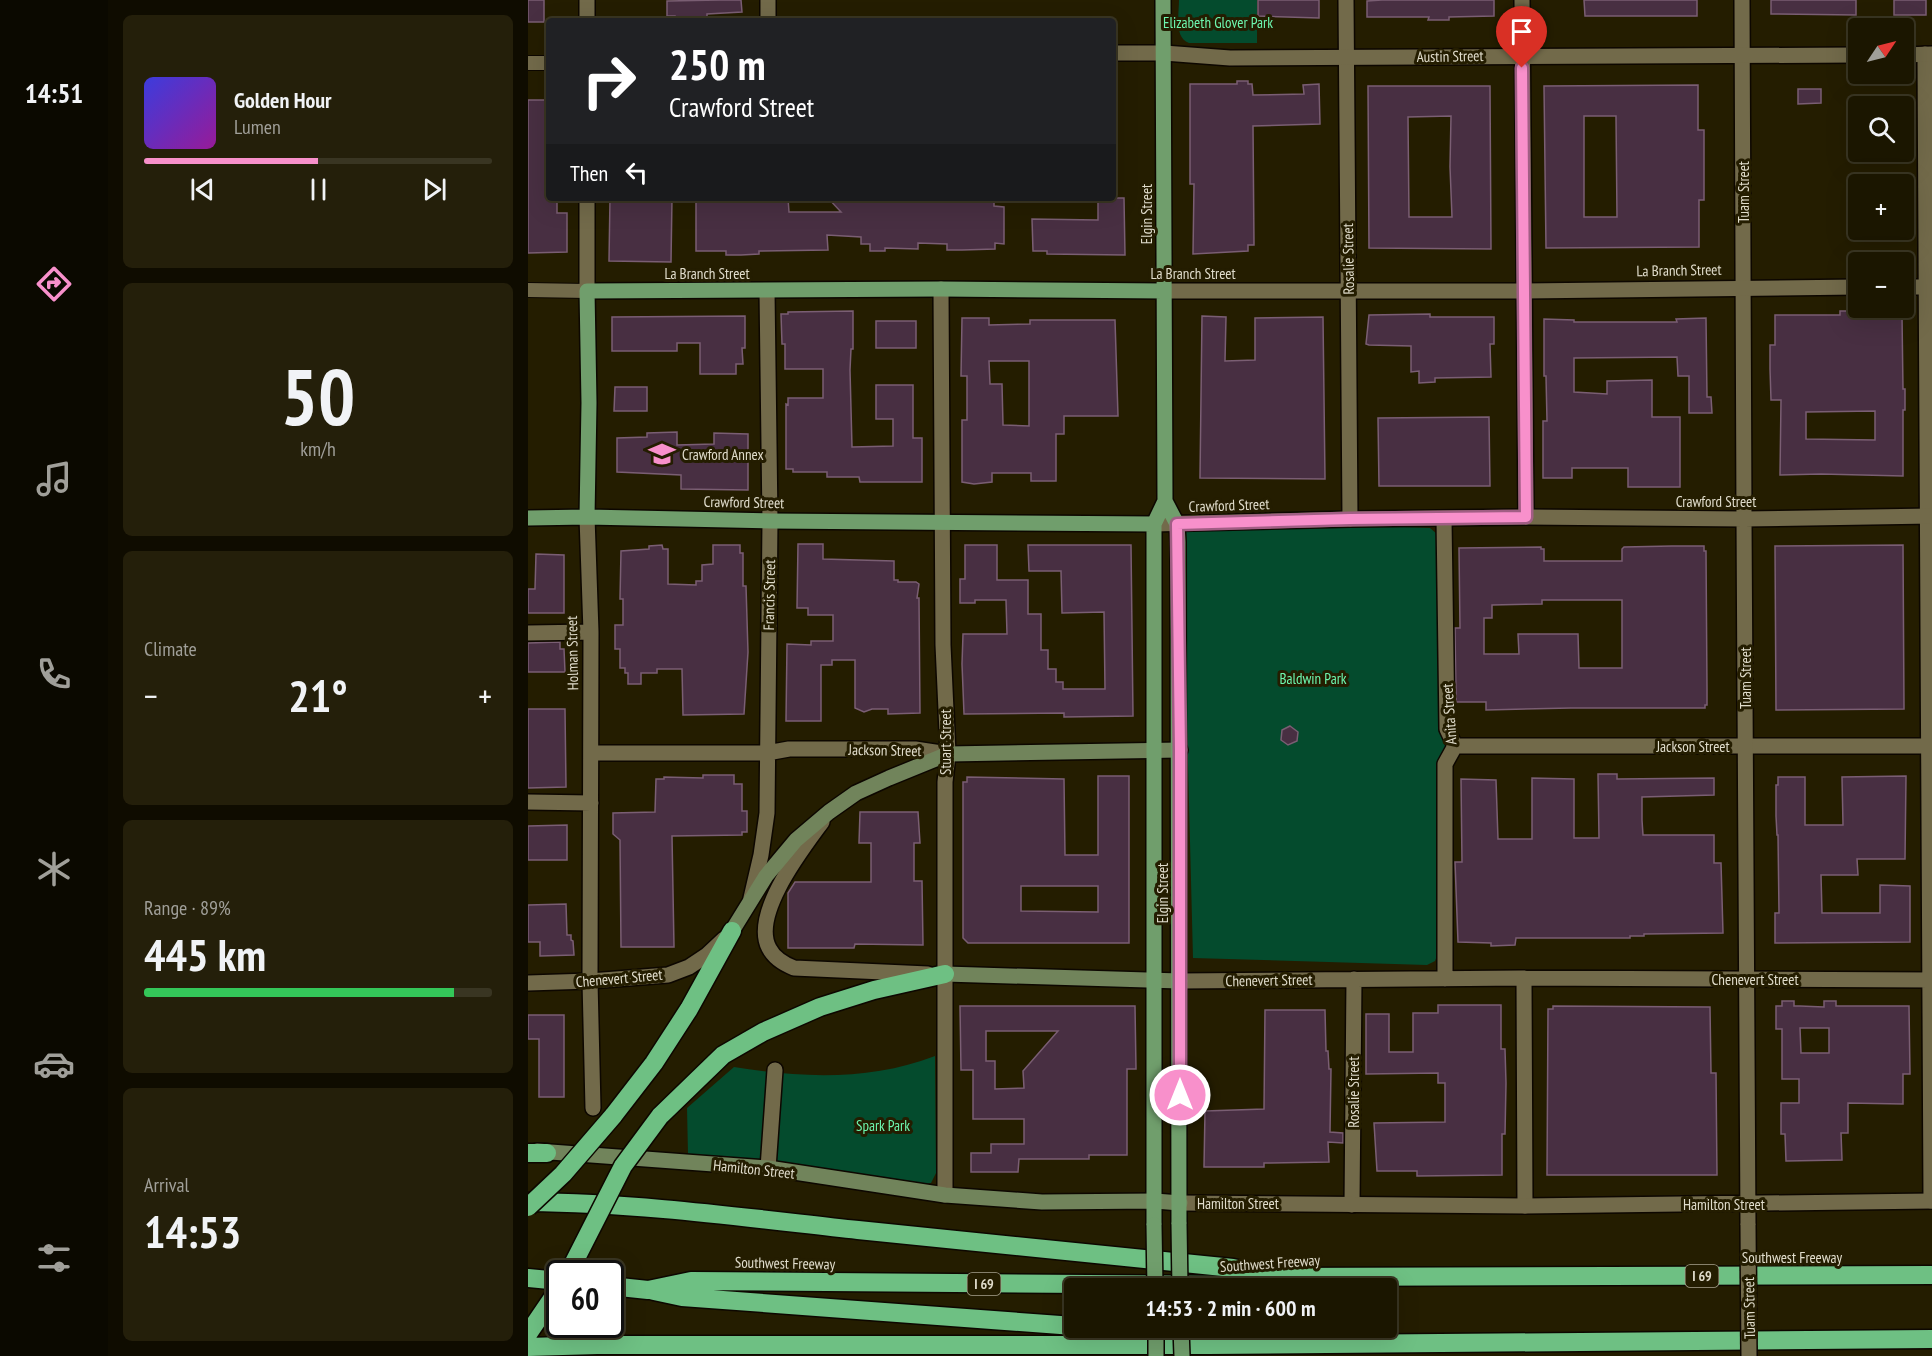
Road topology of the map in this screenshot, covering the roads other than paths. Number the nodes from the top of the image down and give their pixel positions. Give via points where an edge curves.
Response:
1 (587, 0) edge
2 (768, 0) edge
3 (1163, 0) edge
4 (1346, 0) edge
5 (1522, 0) edge
6 (1742, 0) edge
7 (587, 18) edge
8 (768, 18) edge
9 (1116, 53) edge
10 (1164, 53) junction
11 (1929, 54) edge
12 (1848, 55) edge
13 (1914, 55) edge
14 (1523, 56) junction
15 (1742, 56) junction
16 (1346, 57) junction
17 (528, 63) edge
18 (546, 63) edge
19 (587, 201) edge
20 (1743, 287) junction
21 (1848, 287) edge
22 (1929, 287) edge
23 (941, 289) junction
24 (528, 290) edge
25 (1348, 290) junction
26 (587, 291) junction
27 (767, 291) junction
28 (1164, 291) junction
29 (1524, 291) junction
30 (1165, 501) junction
31 (1930, 516) edge
32 (587, 517) junction
33 (1526, 517) junction
34 (528, 519) edge
35 (1350, 519) junction
36 (1444, 519) junction
37 (1744, 519) junction
38 (770, 521) junction
39 (943, 522) junction
40 (1154, 524) junction
41 (1177, 524) junction
42 (591, 632) junction
43 (528, 633) edge
44 (1455, 746) junction
45 (1746, 746) junction
46 (1931, 746) edge
47 (1154, 750) junction
48 (1180, 750) junction
49 (591, 753) junction
50 (767, 753) junction
51 (948, 754) junction
52 (528, 802) edge
53 (591, 802) junction
54 (829, 812) junction
55 (751, 898) junction
56 (732, 931) junction
57 (945, 974) junction
58 (1524, 978) junction
59 (1354, 979) junction
60 (1445, 979) junction
61 (1747, 979) junction
62 (1154, 980) junction
63 (1931, 980) edge
64 (590, 981) junction
65 (1180, 981) junction
66 (528, 983) edge
67 (775, 1070) dead end
68 (593, 1108) dead end
69 (528, 1151) edge
70 (547, 1153) joint
71 (768, 1168) junction
72 (945, 1195) junction
73 (1155, 1201) junction
74 (1932, 1201) edge
75 (528, 1202) edge
76 (1180, 1203) junction
77 (1748, 1204) junction
78 (1352, 1205) junction
79 (528, 1206) edge
80 (1525, 1206) junction
81 (575, 1260) edge
82 (1932, 1275) edge
83 (1276, 1277) junction
84 (528, 1278) edge
85 (1155, 1278) edge
86 (1180, 1278) edge
87 (546, 1280) edge
88 (624, 1287) edge
89 (648, 1290) junction
90 (546, 1308) edge
91 (1064, 1325) edge
92 (528, 1334) edge
93 (1156, 1338) edge
94 (1161, 1338) edge
95 (1181, 1338) edge
96 (1932, 1339) edge
97 (1208, 1345) junction
98 (528, 1347) edge
99 (1156, 1356) edge
100 (1182, 1356) edge
101 (1749, 1356) edge

1 - 7 street
2 - 8 street
3 - 10 main road, Elgin Street
4 - 16 street, Rosalie Street
5 - 14 street
6 - 15 street, Tuam Street
9 - 10 street, Austin Street
10 - 16 street, Austin Street via 1230,58
10 - 28 main road, Elgin Street
11 - 13 street
11 - 22 street
12 - 15 street, Austin Street
14 - 15 street, Austin Street
14 - 16 street, Austin Street
14 - 29 street
15 - 20 street, Tuam Street
16 - 25 street, Rosalie Street
17 - 18 street
19 - 26 street, Holman Street
20 - 21 street, La Branch Street
20 - 29 street, La Branch Street
20 - 37 street, Tuam Street
22 - 31 street
23 - 27 main road, La Branch Street
23 - 28 main road, La Branch Street
23 - 39 street, Stuart Street
24 - 26 street, La Branch Street
25 - 28 street, La Branch Street
25 - 29 street, La Branch Street
25 - 35 street, Rosalie Street
26 - 27 main road, La Branch Street
26 - 32 main road, Holman Street
27 - 38 street, Francis Street
28 - 30 main road, Elgin Street
29 - 33 street
30 - 40 main road, Elgin Street
30 - 41 main road, Elgin Street
31 - 37 street, Crawford Street
31 - 46 street
32 - 34 main road, Crawford Street
32 - 38 main road, Crawford Street
32 - 42 street, Holman Street
33 - 36 street, Crawford Street
33 - 37 street, Crawford Street
35 - 36 street, Crawford Street
35 - 41 street, Crawford Street
36 - 44 street, Anita Street via 1447,729
37 - 45 street, Tuam Street
38 - 39 main road, Crawford Street
38 - 50 street, Francis Street
39 - 40 main road, Crawford Street
39 - 51 street, Stuart Street
40 - 41 street, Crawford Street
40 - 47 main road, Elgin Street
41 - 48 main road, Elgin Street
42 - 43 street
42 - 49 street, Holman Street
44 - 45 street, Jackson Street
44 - 60 street, Anita Street via 1445,764
45 - 46 street, Jackson Street
45 - 61 street, Tuam Street
46 - 63 street
47 - 48 main road, Jackson Street
47 - 51 main road, Jackson Street
47 - 62 main road, Elgin Street
48 - 65 main road, Elgin Street
49 - 50 street, Jackson Street
49 - 53 street, Holman Street
50 - 51 street, Jackson Street via 789,749 915,749
50 - 55 street, Francis Street via 767,813
51 - 54 main road via 864,789
51 - 57 street, Stuart Street
52 - 53 street
53 - 64 street, Holman Street
54 - 55 main road via 796,840
54 - 57 street, Chenevert Street via 799,853 771,905 766,923 769,949 782,963 794,968
55 - 56 main road
56 - 64 street, Chenevert Street via 707,955 668,975
56 - 79 highway, bridge via 660,1054 563,1174
57 - 62 main road, Chenevert Street
57 - 72 street, Stuart Street
57 - 81 highway, bridge via 820,1007 723,1055 660,1116 623,1166
58 - 60 street, Chenevert Street
58 - 61 street, Chenevert Street
58 - 80 street
59 - 60 street, Chenevert Street
59 - 65 street, Chenevert Street
59 - 78 street, Rosalie Street
61 - 63 street, Chenevert Street
61 - 77 street, Tuam Street
62 - 65 main road, Chenevert Street
62 - 73 main road, Elgin Street
63 - 74 street
64 - 66 street, Chenevert Street
64 - 68 street, Holman Street
65 - 76 main road, Elgin Street
67 - 71 street
69 - 70 highway
70 - 71 main road, Hamilton Street
71 - 72 main road, Hamilton Street
72 - 73 main road, Hamilton Street via 1042,1202
73 - 76 main road, Hamilton Street
73 - 85 main road, Elgin Street, bridge
74 - 77 street, Hamilton Street
75 - 83 highway via 682,1210 1233,1268
76 - 78 street, Hamilton Street
76 - 86 main road, Elgin Street, bridge
77 - 80 street, Hamilton Street
77 - 101 street, Tuam Street, bridge
78 - 80 street, Hamilton Street
82 - 83 highway, Southwest Freeway / I 69
83 - 89 highway, Southwest Freeway / I 69 via 1231,1285 691,1281
84 - 87 highway
88 - 89 highway, Southwest Freeway / I 69
89 - 91 highway via 682,1297
90 - 92 highway
93 - 99 main road, bridge
94 - 97 highway
95 - 100 main road, bridge
96 - 97 highway
97 - 98 highway

